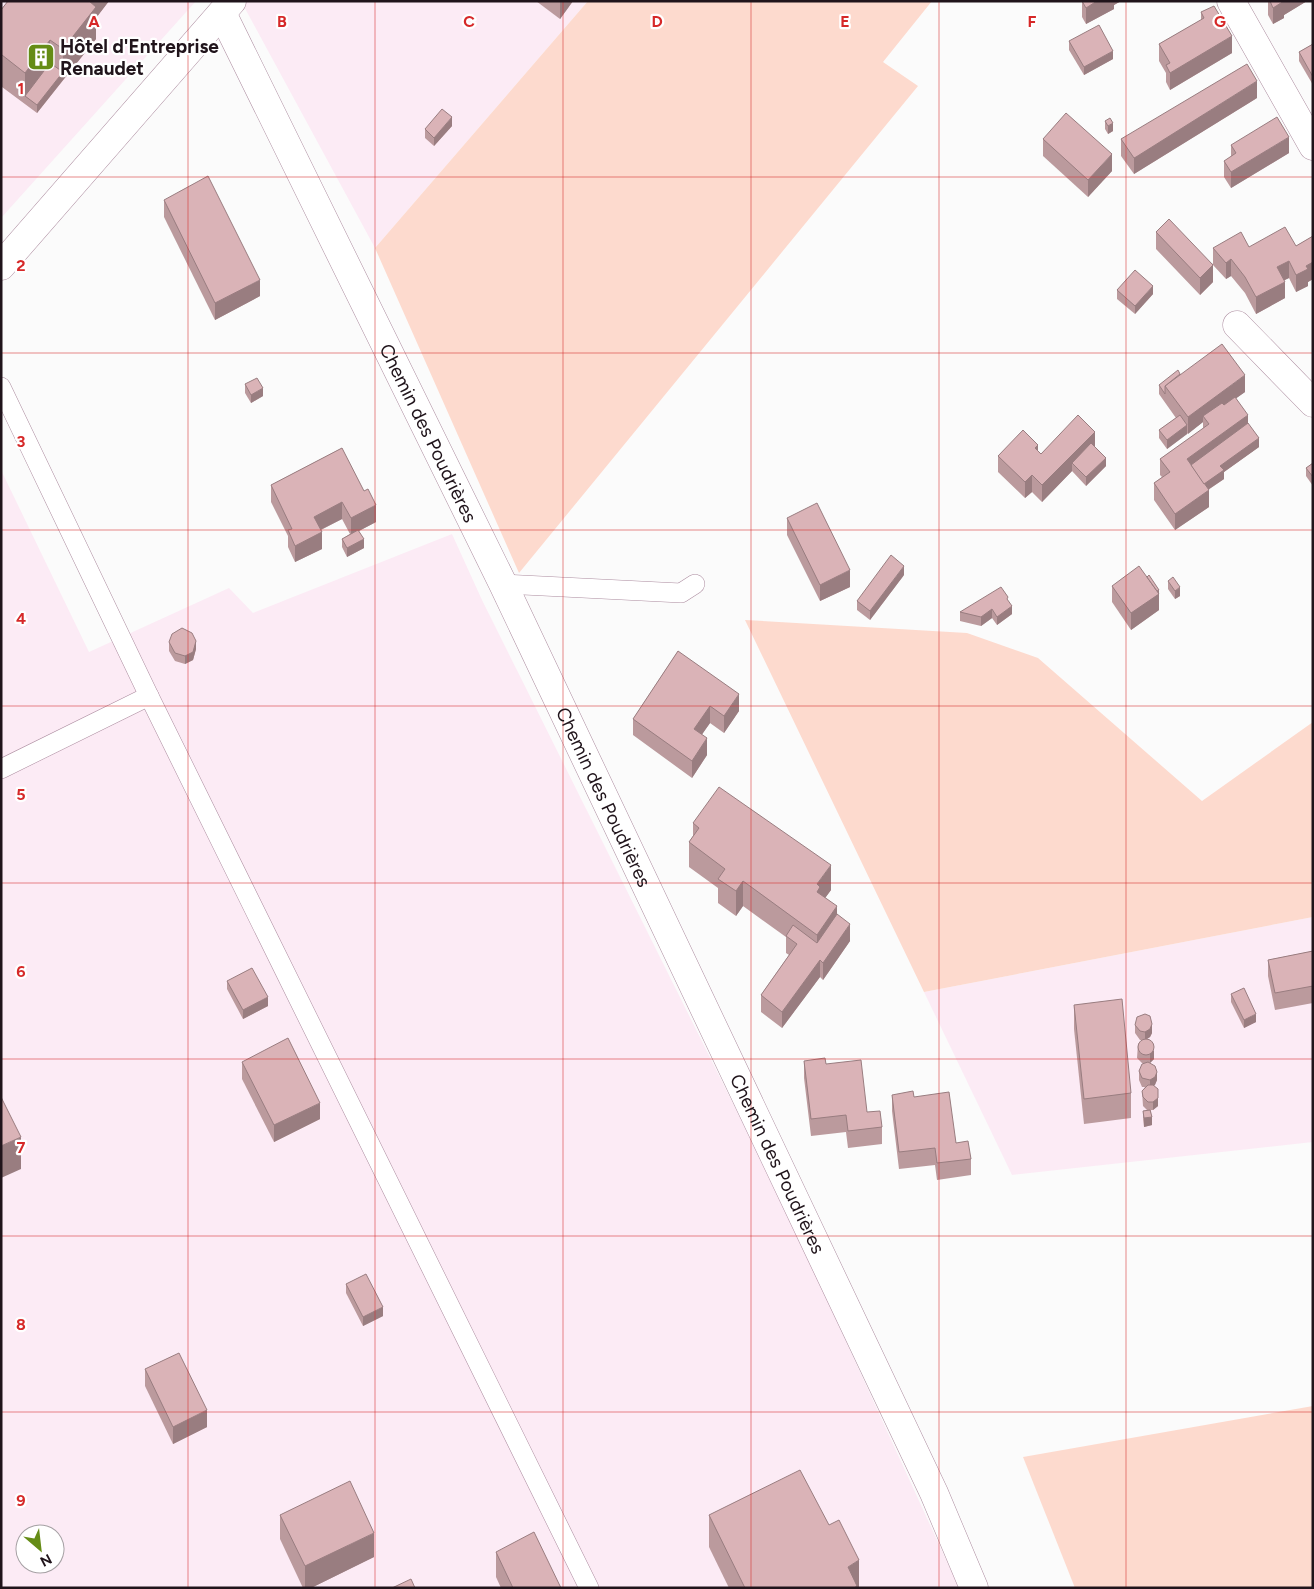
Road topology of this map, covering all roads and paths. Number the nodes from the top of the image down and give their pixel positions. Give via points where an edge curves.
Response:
1 (1231, 1) edge
2 (227, 7) edge
3 (1313, 146) edge
4 (1, 266) edge
5 (1237, 325) dead end
6 (1, 387) edge
7 (1313, 403) edge
8 (503, 584) junction
9 (695, 584) dead end
10 (149, 696) junction
11 (1, 769) edge
12 (589, 1588) edge
13 (974, 1588) edge

1 - 3 street
2 - 4 street
2 - 8 street, Chemin des Poudrières
5 - 7 street
6 - 10 lane
8 - 9 lane via 681,593
8 - 13 street, Chemin des Poudrières via 934,1493
10 - 11 lane
10 - 12 lane

